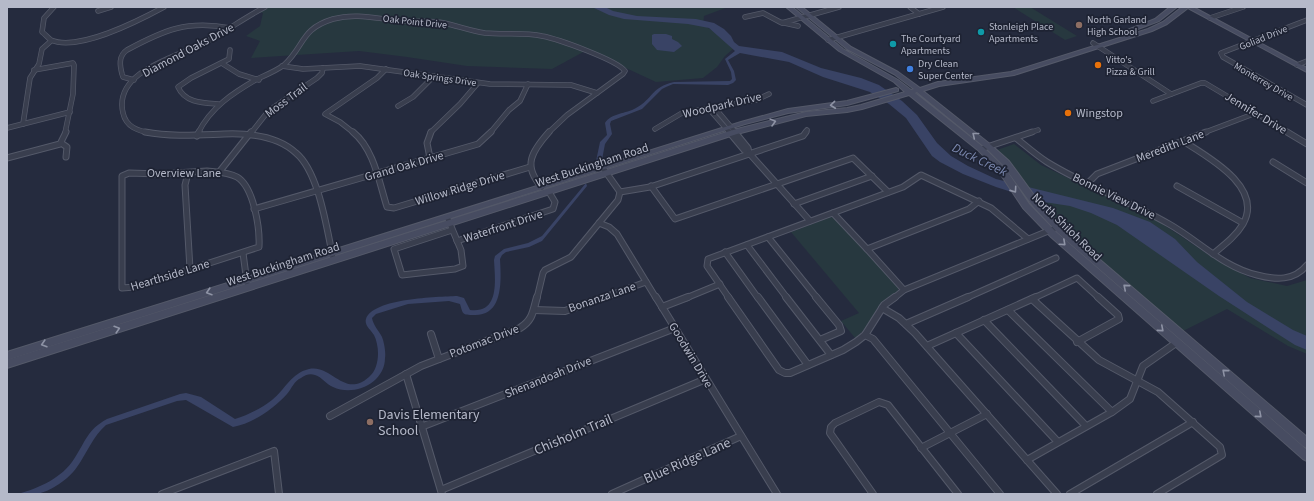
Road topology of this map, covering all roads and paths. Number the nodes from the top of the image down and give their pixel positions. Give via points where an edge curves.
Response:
1 (54, 7) edge
2 (111, 7) edge
3 (164, 7) edge
4 (265, 7) edge
5 (789, 7) edge
6 (799, 7) edge
7 (839, 7) edge
8 (910, 7) edge
9 (943, 7) edge
10 (1174, 7) edge
11 (1186, 7) edge
12 (1189, 7) edge
13 (1243, 7) edge
14 (98, 11) dead end
15 (919, 14) junction
16 (809, 15) junction
17 (745, 17) dead end
18 (801, 17) junction
19 (1161, 18) junction
20 (1210, 18) junction
21 (1307, 20) edge
22 (1168, 21) junction
23 (782, 23) junction
24 (798, 26) dead end
25 (230, 28) junction
26 (1134, 29) junction
27 (1141, 33) junction
28 (836, 38) junction
29 (828, 40) junction
30 (51, 41) junction
31 (1252, 41) junction
32 (1093, 43) junction
33 (1099, 47) junction
34 (230, 50) dead end
35 (1221, 56) joint
36 (1307, 61) edge
37 (1040, 63) junction
38 (223, 64) junction
39 (1297, 65) junction
40 (282, 66) junction
41 (323, 68) junction
42 (386, 69) junction
43 (34, 70) junction
44 (1307, 70) edge
45 (434, 76) junction
46 (134, 80) junction
47 (259, 80) junction
48 (478, 83) junction
49 (528, 84) junction
50 (916, 87) junction
51 (907, 90) junction
52 (597, 93) junction
53 (769, 94) dead end
54 (1171, 94) junction
55 (1153, 101) dead end
56 (218, 104) junction
57 (1307, 105) edge
58 (398, 106) dead end
59 (709, 108) junction
60 (715, 108) junction
61 (70, 112) junction
62 (1256, 113) junction
63 (23, 124) junction
64 (7, 128) edge
65 (655, 129) dead end
66 (807, 130) dead end
67 (1038, 130) dead end
68 (730, 131) junction
69 (248, 135) junction
70 (197, 136) junction
71 (1016, 138) junction
72 (1183, 141) junction
73 (61, 143) junction
74 (1307, 144) edge
75 (989, 147) junction
76 (981, 149) junction
77 (749, 153) junction
78 (66, 157) dead end
79 (7, 158) edge
80 (430, 158) junction
81 (1274, 162) dead end
82 (530, 167) junction
83 (605, 170) junction
84 (220, 171) junction
85 (188, 173) junction
86 (125, 174) joint
87 (376, 174) junction
88 (872, 176) junction
89 (1088, 183) junction
90 (1307, 183) edge
91 (777, 184) junction
92 (651, 186) junction
93 (1177, 186) dead end
94 (545, 190) junction
95 (317, 191) junction
96 (620, 192) junction
97 (888, 192) junction
98 (979, 201) junction
99 (794, 204) junction
100 (1036, 204) junction
101 (1026, 206) junction
102 (254, 209) junction
103 (833, 213) junction
104 (810, 221) junction
105 (450, 223) junction
106 (599, 223) junction
107 (1243, 223) junction
108 (1053, 229) junction
109 (768, 237) junction
110 (1028, 239) junction
111 (457, 241) junction
112 (747, 244) junction
113 (259, 247) joint
114 (867, 249) junction
115 (725, 252) junction
116 (243, 254) junction
117 (1213, 254) junction
118 (333, 257) junction
119 (1056, 258) dead end
120 (1307, 265) edge
121 (190, 269) junction
122 (646, 282) junction
123 (247, 284) junction
124 (720, 284) junction
125 (904, 290) junction
126 (1032, 299) junction
127 (662, 307) junction
128 (882, 308) junction
129 (534, 310) junction
130 (1008, 310) junction
131 (984, 320) junction
132 (906, 324) junction
133 (675, 328) junction
134 (956, 333) junction
135 (431, 334) dead end
136 (865, 334) junction
137 (80, 337) junction
138 (1186, 338) junction
139 (820, 340) junction
140 (1077, 342) junction
141 (1176, 343) junction
142 (927, 346) junction
143 (831, 355) junction
144 (7, 356) edge
145 (439, 358) junction
146 (7, 364) edge
147 (808, 365) junction
148 (406, 374) junction
149 (706, 379) junction
150 (1137, 379) junction
151 (1112, 412) junction
152 (987, 414) junction
153 (330, 416) dead end
154 (1193, 422) junction
155 (1086, 426) junction
156 (422, 427) junction
157 (950, 433) junction
158 (741, 436) junction
159 (1057, 441) junction
160 (921, 448) junction
161 (1305, 448) edge
162 (1027, 460) junction
163 (441, 492) edge
164 (162, 494) edge
165 (279, 494) edge
166 (612, 494) edge
167 (777, 494) edge
168 (873, 494) edge
169 (958, 494) edge
170 (1000, 494) edge
171 (1057, 494) edge
172 (1070, 494) edge
173 (1157, 494) edge

1 - 30 street via 42,24 44,36
2 - 14 street
3 - 30 street via 94,38 73,42
4 - 25 street, Diamond Oaks Drive
5 - 18 main road, North Shiloh Road
6 - 16 main road, North Shiloh Road
7 - 16 street
8 - 15 street
9 - 15 street
10 - 19 main road, West Buckingham Road
11 - 22 main road, West Buckingham Road
12 - 20 main road
13 - 20 street
15 - 28 street
16 - 18 street
16 - 28 main road, North Shiloh Road
17 - 23 street via 762,12
18 - 23 street
18 - 29 main road, North Shiloh Road
19 - 22 main road
19 - 26 main road, West Buckingham Road
20 - 31 main road
21 - 31 street, Goliad Drive
22 - 27 main road, West Buckingham Road
23 - 24 street
25 - 46 street, Diamond Oaks Drive via 148,69
25 - 46 street via 212,25 184,26 125,51 121,56 123,77
26 - 27 main road
26 - 32 main road, West Buckingham Road
27 - 33 main road, West Buckingham Road
28 - 29 street
28 - 50 main road, North Shiloh Road via 848,48 896,73
29 - 51 main road, North Shiloh Road
30 - 43 street via 42,49 39,64
31 - 35 street, Goliad Drive via 1223,52
31 - 39 main road
32 - 33 street
32 - 37 main road, West Buckingham Road
33 - 37 main road, West Buckingham Road
33 - 54 street
34 - 38 street via 229,59
35 - 57 street, Monterrey Drive
36 - 39 street
37 - 50 main road, West Buckingham Road via 1012,74 971,77
38 - 47 street via 239,74
38 - 56 street via 191,78 178,87 187,98 196,102
39 - 44 main road
40 - 41 street, Oak Springs Drive via 296,70
40 - 47 street, Oak Point Drive
40 - 52 street, Oak Point Drive via 292,56 303,37 315,26 336,18 360,16 411,22 430,21 482,32 544,36 576,46 624,69 623,74
41 - 42 street, Oak Springs Drive via 350,66
41 - 69 street, Moss Trail via 317,78 274,107
42 - 45 street, Oak Springs Drive
42 - 87 street via 325,114 361,139
43 - 61 street via 73,63
43 - 63 street via 29,83
45 - 48 street, Oak Springs Drive
45 - 58 street via 410,99
46 - 70 street, Diamond Oaks Drive via 122,99 125,120 132,127 172,137
47 - 56 street, Oak Point Drive
48 - 49 street, Oak Springs Drive
48 - 80 street via 436,126 427,143
49 - 52 street, Oak Springs Drive via 563,83 581,86
49 - 80 street, Grand Oak Drive via 520,101 485,139 466,148
50 - 51 main road, West Buckingham Road
75 -> 50 main road, North Shiloh Road
51 - 68 main road, West Buckingham Road via 847,110 806,114
51 - 76 main road, North Shiloh Road
52 - 82 street via 552,126 534,151
53 - 60 street, Woodpark Drive via 756,100
54 - 55 street
54 - 62 street, Jennifer Drive via 1204,83
56 - 70 street, Oak Point Drive via 205,120
59 - 60 street, Woodpark Drive
59 - 65 street, Woodpark Drive via 682,113
59 - 68 street
60 - 68 street
61 - 63 street
61 - 73 street via 65,137
62 - 72 street, Meredith Lane
62 - 74 street, Jennifer Drive
63 - 64 street
66 - 77 street via 804,136
67 - 71 street
68 - 77 street
68 - 83 main road, West Buckingham Road
69 - 70 street, Diamond Oaks Drive
69 - 84 street, Moss Trail
69 - 95 street, Diamond Oaks Drive via 268,139 296,152 308,167
71 - 75 street
71 - 89 street, Bonnie View Drive via 1049,163
72 - 89 street, Meredith Lane via 1097,174
72 - 107 street via 1242,188 1247,195 1248,209
73 - 78 street via 67,147
73 - 79 street
75 - 76 street
75 - 100 main road, North Shiloh Road via 1013,171
76 -> 101 main road, North Shiloh Road via 1004,173
77 - 91 street
77 - 92 street
80 - 87 street, Grand Oak Drive
81 - 90 street
82 - 87 street, Willow Ridge Drive via 390,208 387,207
82 - 94 street
83 - 94 main road, West Buckingham Road
83 - 96 street
84 - 85 street, Overview Lane
84 - 102 street, Overview Lane via 244,182 252,197
85 - 86 street, Overview Lane
85 - 121 street via 185,185
86 - 121 street, Hearthside Lane via 122,176 122,288 135,287
87 - 95 street, Grand Oak Drive
88 - 91 street via 853,158
88 - 97 street
88 - 99 street
89 - 117 street, Bonnie View Drive via 1170,225
91 - 92 street via 675,219
91 - 99 street
92 - 96 street
93 - 107 street
94 - 105 main road, West Buckingham Road
94 - 111 street, Waterfront Drive via 555,202 553,209
95 - 102 street, Grand Oak Drive
95 - 118 street, Diamond Oaks Drive
96 - 106 street, Potomac Drive via 618,200
97 - 98 street via 903,188 921,175
97 - 103 street
98 - 110 street
98 - 114 street via 969,208
99 - 104 street
100 - 101 main road
100 - 108 main road, North Shiloh Road
101 - 108 main road, North Shiloh Road
102 - 113 street, Overview Lane
103 - 104 street
103 - 114 street
104 - 109 street
105 - 111 street
105 - 111 street via 394,249 402,275 463,266 465,264
105 - 118 main road, West Buckingham Road
106 - 122 street, Goodwin Drive via 617,234
106 - 129 street, Potomac Drive via 571,257 545,269
107 - 117 street
108 - 110 street
138 -> 108 main road, North Shiloh Road
108 -> 141 main road, North Shiloh Road
109 - 112 street
109 - 139 street via 839,325 841,331
110 - 125 street
112 - 115 street
112 - 139 street
113 - 116 street, Hearthside Lane
114 - 125 street
115 - 124 street via 708,259 707,262 707,266
115 - 147 street
116 - 121 street, Hearthside Lane
116 - 123 street
117 - 120 street, Bonnie View Drive via 1239,269 1270,278 1293,278
118 - 123 main road, West Buckingham Road
119 - 132 street
122 - 127 street, Goodwin Drive
122 - 129 street, Bonanza Lane via 565,310
123 - 137 main road, West Buckingham Road
124 - 127 street
124 - 147 street via 779,370 790,373
125 - 128 street
126 - 130 street
126 - 140 street
126 - 140 street via 1077,278 1118,315 1119,319 1116,322
127 - 133 street, Goodwin Drive
128 - 132 street
128 - 136 street
129 - 145 street, Potomac Drive via 528,323 520,328
130 - 131 street
130 - 151 street
131 - 134 street
131 - 155 street
132 - 142 street
133 - 149 street, Goodwin Drive
133 - 156 street, Shenandoah Drive
134 - 142 street
134 - 159 street
135 - 145 street
136 - 143 street via 856,342
136 - 157 street via 873,339
137 -> 144 main road, West Buckingham Road
137 - 146 main road, West Buckingham Road
138 - 141 main road
161 -> 138 main road, North Shiloh Road
139 - 143 street
140 - 150 street via 1099,360
141 - 150 street via 1143,366
141 -> 161 main road, North Shiloh Road
142 - 152 street
143 - 147 street
145 - 148 street, Potomac Drive
148 - 153 street, Potomac Drive
148 - 156 street
149 - 158 street, Goodwin Drive
149 - 163 street, Chisholm Trail
150 - 151 street via 1130,399
150 - 154 street via 1158,392
151 - 155 street
152 - 157 street
152 - 162 street
154 - 172 street
154 - 173 street via 1220,447 1222,455
155 - 159 street
156 - 163 street
157 - 160 street
157 - 170 street
158 - 166 street, Blue Ridge Lane
158 - 167 street, Goodwin Drive
159 - 162 street
160 - 168 street via 884,403 879,402 835,423 830,433
160 - 169 street
162 - 171 street
164 - 165 street via 274,451

